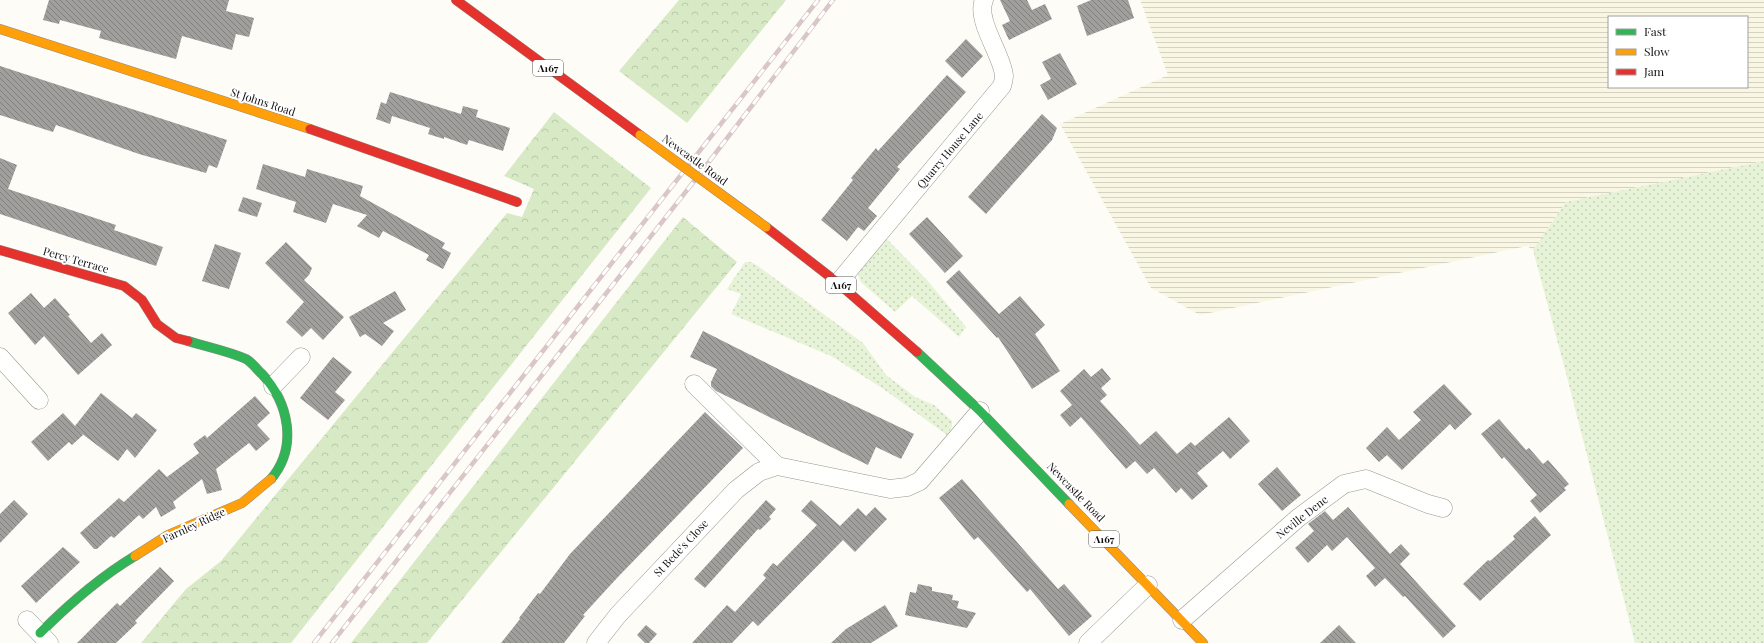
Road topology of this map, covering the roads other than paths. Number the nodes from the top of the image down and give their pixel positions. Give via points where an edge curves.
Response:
1 (456, 0) edge
2 (984, 0) edge
3 (0, 29) edge
4 (517, 202) dead end
5 (0, 250) edge
6 (838, 283) junction
7 (142, 300) joint
8 (0, 357) edge
9 (301, 357) dead end
10 (694, 384) dead end
11 (273, 386) junction
12 (39, 400) dead end
13 (980, 411) junction
14 (777, 466) junction
15 (1443, 508) dead end
16 (1148, 585) junction
17 (27, 620) dead end
18 (1182, 620) junction
19 (45, 638) edge
20 (596, 643) edge
21 (1088, 643) edge
22 (1203, 643) edge

1 - 6 main road, Newcastle Road / A167, bridge via 766,227
2 - 6 street, Quarry House Lane via 984,21 1004,76 1002,86
3 - 4 main road, St Johns Road via 312,130
5 - 7 main road, Percy Terrace via 124,286
6 - 13 main road, Newcastle Road / A167
7 - 11 main road, Farnley Ridge via 157,324 176,338 248,360
8 - 12 street
9 - 11 street
10 - 14 street
11 - 19 main road, Farnley Ridge via 284,409 288,430 278,470 268,483 242,503 168,535 118,566 72,602
13 - 14 street via 920,481 907,487 890,489
13 - 16 main road, Newcastle Road / A167
14 - 20 street, St Bede's Close via 759,472 736,490 618,615
15 - 18 street, Neville Dene via 1366,479 1344,484 1298,518
16 - 18 main road, Newcastle Road / A167
16 - 21 street
17 - 19 street, Farnley Ridge
18 - 22 main road, Newcastle Road / A167

